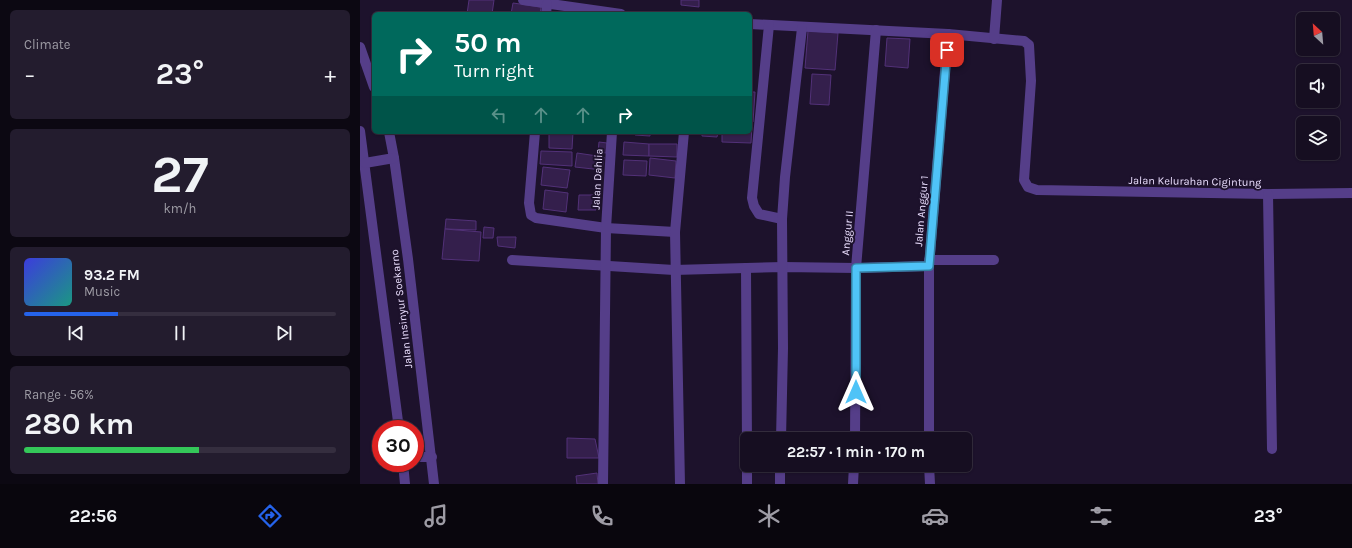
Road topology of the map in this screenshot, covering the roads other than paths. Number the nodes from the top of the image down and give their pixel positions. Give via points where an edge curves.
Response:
1 (523, 0) edge
2 (997, 0) edge
3 (546, 9) edge
4 (590, 12) edge
5 (752, 24) edge
6 (769, 25) junction
7 (802, 28) junction
8 (876, 30) junction
9 (948, 34) junction
10 (994, 39) junction
11 (360, 47) edge
12 (372, 81) edge
13 (360, 131) edge
14 (388, 134) edge
15 (535, 134) edge
16 (612, 134) edge
17 (684, 134) edge
18 (394, 158) junction
19 (365, 163) junction
20 (1352, 192) edge
21 (1268, 194) junction
22 (782, 219) junction
23 (606, 228) junction
24 (675, 232) junction
25 (512, 260) dead end
26 (994, 260) dead end
27 (929, 263) junction
28 (606, 267) junction
29 (783, 267) junction
30 (746, 268) junction
31 (856, 268) junction
32 (674, 270) junction
33 (398, 420) edge
34 (747, 432) edge
35 (781, 432) edge
36 (855, 432) edge
37 (929, 432) edge
38 (1272, 449) dead end
39 (424, 456) edge
40 (432, 456) junction
41 (404, 472) edge
42 (747, 472) edge
43 (780, 472) edge
44 (854, 472) edge
45 (930, 472) edge
46 (405, 484) edge
47 (434, 484) edge
48 (603, 484) edge
49 (680, 484) edge
50 (747, 484) edge
51 (780, 484) edge
52 (853, 484) edge
53 (930, 484) edge

1 - 3 street
2 - 10 street
3 - 4 street
5 - 6 street
6 - 7 street
6 - 22 street via 752,198 759,214
7 - 8 street
7 - 22 street
8 - 9 street
8 - 31 street, Anggur II
9 - 10 street
9 - 27 street, Jalan Anggur 1
10 - 21 street, Jalan Kelurahan Cigintung via 1029,44 1031,81 1024,180 1028,187 1037,190
11 - 12 street
13 - 19 street, Jalan Insinyur Soekarno
14 - 18 street, Jalan Insinyur Soekarno
15 - 23 street via 529,203 531,215 536,218
16 - 23 street, Jalan Dahlia
17 - 24 street
18 - 19 street
18 - 40 street, Jalan Insinyur Soekarno
19 - 33 street, Jalan Insinyur Soekarno
20 - 21 street, Jalan Kelurahan Cigintung
21 - 38 street
22 - 29 street
23 - 24 street
23 - 28 street, Jalan Dahlia
24 - 32 street
25 - 28 street
26 - 27 street
27 - 31 street
27 - 37 street, Jalan Anggur 1
28 - 32 street
28 - 48 street, Jalan Dahlia
29 - 30 street
29 - 31 street
29 - 35 street
30 - 32 street
30 - 34 street
31 - 36 street, Anggur II
32 - 49 street
39 - 40 street
40 - 47 street, Jalan Insinyur Soekarno
41 - 46 street
42 - 50 street
43 - 51 street
44 - 52 street
45 - 53 street

